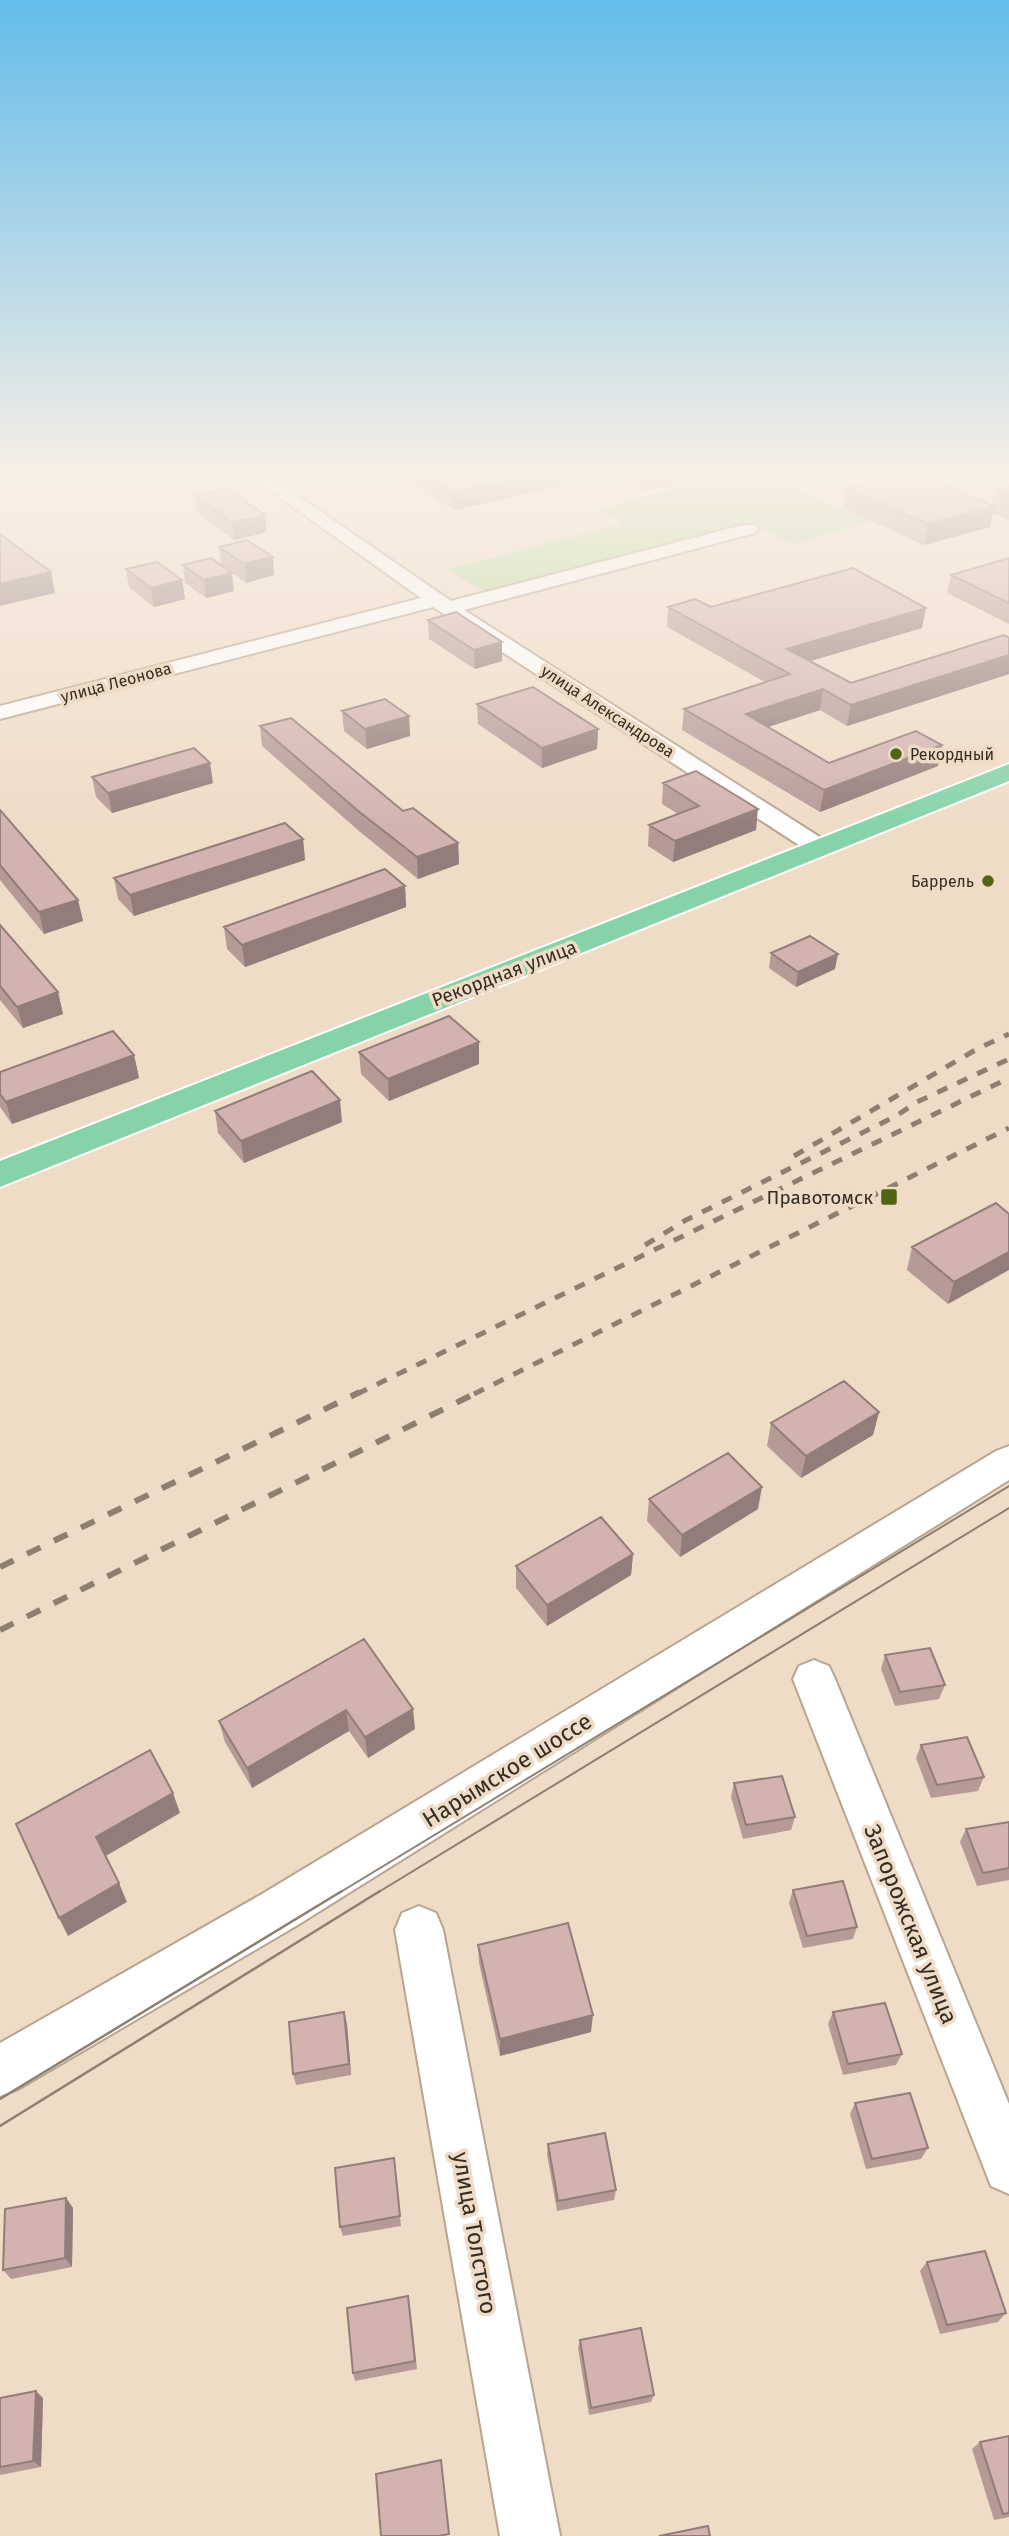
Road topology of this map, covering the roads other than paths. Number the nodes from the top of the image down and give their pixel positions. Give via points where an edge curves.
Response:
1 (430, 595) edge
2 (477, 595) edge
3 (442, 604) junction
4 (0, 713) edge
5 (1009, 772) edge
6 (820, 848) junction
7 (0, 1175) edge
8 (1009, 1461) edge
9 (814, 1679) dead end
10 (419, 1930) dead end
11 (0, 2071) edge
12 (1009, 2168) edge
13 (530, 2536) edge

1 - 3 street, улица Александрова
2 - 3 street, улица Леонова
3 - 4 street, улица Леонова
3 - 6 street, улица Александрова
5 - 6 main road, Рекордная улица
6 - 7 main road, Рекордная улица
8 - 11 street, Нарымское шоссе via 279,1910
9 - 12 street, Запорожская улица
10 - 13 street, улица Толстого

